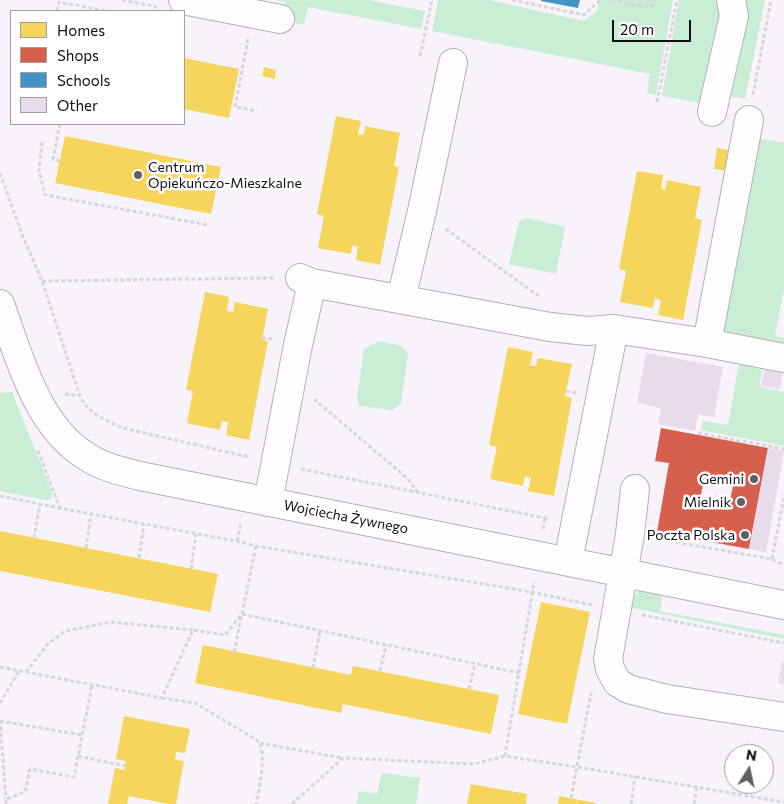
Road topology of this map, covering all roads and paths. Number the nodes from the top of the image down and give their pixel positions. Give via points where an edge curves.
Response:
1 (122, 0) edge
2 (432, 0) edge
3 (512, 0) edge
4 (600, 0) edge
5 (612, 0) edge
6 (655, 0) edge
7 (677, 0) edge
8 (731, 0) edge
9 (771, 0) edge
10 (629, 2) edge
11 (174, 4) edge
12 (146, 5) junction
13 (57, 10) edge
14 (102, 10) edge
15 (145, 10) dead end
16 (280, 19) dead end
17 (248, 38) dead end
18 (420, 56) dead end
19 (453, 63) dead end
20 (657, 102) dead end
21 (257, 111) dead end
22 (712, 112) dead end
23 (749, 120) joint
24 (60, 125) edge
25 (42, 142) dead end
26 (60, 161) dead end
27 (0, 173) edge
28 (422, 211) junction
29 (208, 225) dead end
30 (306, 280) junction
31 (42, 281) junction
32 (540, 297) dead end
33 (401, 299) junction
34 (0, 304) edge
35 (614, 329) junction
36 (707, 343) junction
37 (784, 358) edge
38 (292, 379) junction
39 (698, 433) dead end
40 (784, 449) edge
41 (275, 464) junction
42 (635, 489) dead end
43 (418, 492) junction
44 (0, 496) edge
45 (784, 497) edge
46 (268, 502) junction
47 (40, 503) junction
48 (60, 508) dead end
49 (91, 514) dead end
50 (144, 524) dead end
51 (575, 524) junction
52 (196, 534) dead end
53 (630, 534) junction
54 (34, 538) dead end
55 (256, 546) dead end
56 (86, 548) dead end
57 (757, 551) dead end
58 (756, 556) junction
59 (139, 558) dead end
60 (772, 559) junction
61 (568, 561) junction
62 (784, 565) edge
63 (191, 569) dead end
64 (623, 572) junction
65 (784, 605) edge
66 (616, 610) junction
67 (242, 614) junction
68 (193, 630) junction
69 (320, 630) junction
70 (784, 643) edge
71 (386, 645) junction
72 (234, 652) dead end
73 (475, 664) junction
74 (0, 667) edge
75 (313, 668) dead end
76 (610, 669) junction
77 (20, 670) junction
78 (380, 671) dead end
79 (26, 672) junction
80 (519, 673) junction
81 (92, 685) junction
82 (469, 689) dead end
83 (162, 698) junction
84 (0, 703) edge
85 (784, 718) edge
86 (0, 720) edge
87 (82, 736) junction
88 (260, 743) junction
89 (78, 756) junction
90 (506, 756) junction
91 (343, 758) junction
92 (125, 766) dead end
93 (577, 767) junction
94 (635, 776) junction
95 (697, 787) junction
96 (0, 793) edge
97 (5, 794) junction
98 (571, 798) dead end
99 (6, 799) junction
100 (784, 802) edge
101 (6, 804) edge
102 (256, 804) edge
103 (292, 804) edge
104 (631, 804) edge
105 (694, 804) edge

1 - 12 path
2 - 18 path
3 - 4 path via 584,16
5 - 10 path
6 - 10 path via 650,7
7 - 20 path
8 - 22 street via 734,16
9 - 23 path
11 - 12 path
11 - 16 street
12 - 15 path
13 - 14 path via 59,2
17 - 21 path via 235,107
19 - 28 street
23 - 36 street
24 - 26 path via 53,159
25 - 29 path via 39,170 45,194
27 - 31 path
28 - 32 path
28 - 33 street
30 - 31 path
30 - 33 street
30 - 38 street
31 - 41 path via 80,396 91,411 123,428
33 - 35 street via 550,327 587,331
34 - 46 street, Wojciecha Żywnego via 39,404 58,433 86,456 116,470
35 - 36 street
35 - 51 street
36 - 37 street
38 - 41 street
38 - 43 path via 408,479
39 - 40 path
41 - 43 path
41 - 46 street
42 - 53 street
43 - 51 path
44 - 47 path
45 - 60 path
46 - 61 street, Wojciecha Żywnego
47 - 48 path
47 - 54 path
49 - 56 path
50 - 59 path
51 - 61 street
52 - 63 path
53 - 58 path
53 - 64 street
55 - 67 path
57 - 58 path
58 - 60 path
60 - 62 path
61 - 64 street, Wojciecha Żywnego
64 - 65 street, Wojciecha Żywnego
64 - 66 street
66 - 70 path
66 - 76 street via 608,659
66 - 80 path via 532,592
67 - 68 path via 225,634
67 - 69 path
67 - 72 path
68 - 79 path via 111,622 65,631 47,645
68 - 83 path
69 - 71 path
69 - 75 path
71 - 73 path
71 - 78 path
73 - 80 path
73 - 82 path
74 - 77 path
76 - 85 street via 617,682 628,689 667,699
76 - 93 path via 593,681
77 - 79 path
77 - 84 path
79 - 81 path
80 - 90 path
81 - 83 path
81 - 87 path
83 - 88 path via 195,703
86 - 87 path
86 - 97 path
87 - 89 path
88 - 91 path
88 - 102 path via 262,775
89 - 92 path
89 - 99 path via 74,777 30,769 25,792
90 - 91 path via 474,764
90 - 93 path
91 - 103 path
93 - 94 path
93 - 98 path
94 - 95 path
94 - 104 path
95 - 100 path
95 - 105 path
96 - 97 path
97 - 99 path
99 - 101 path

